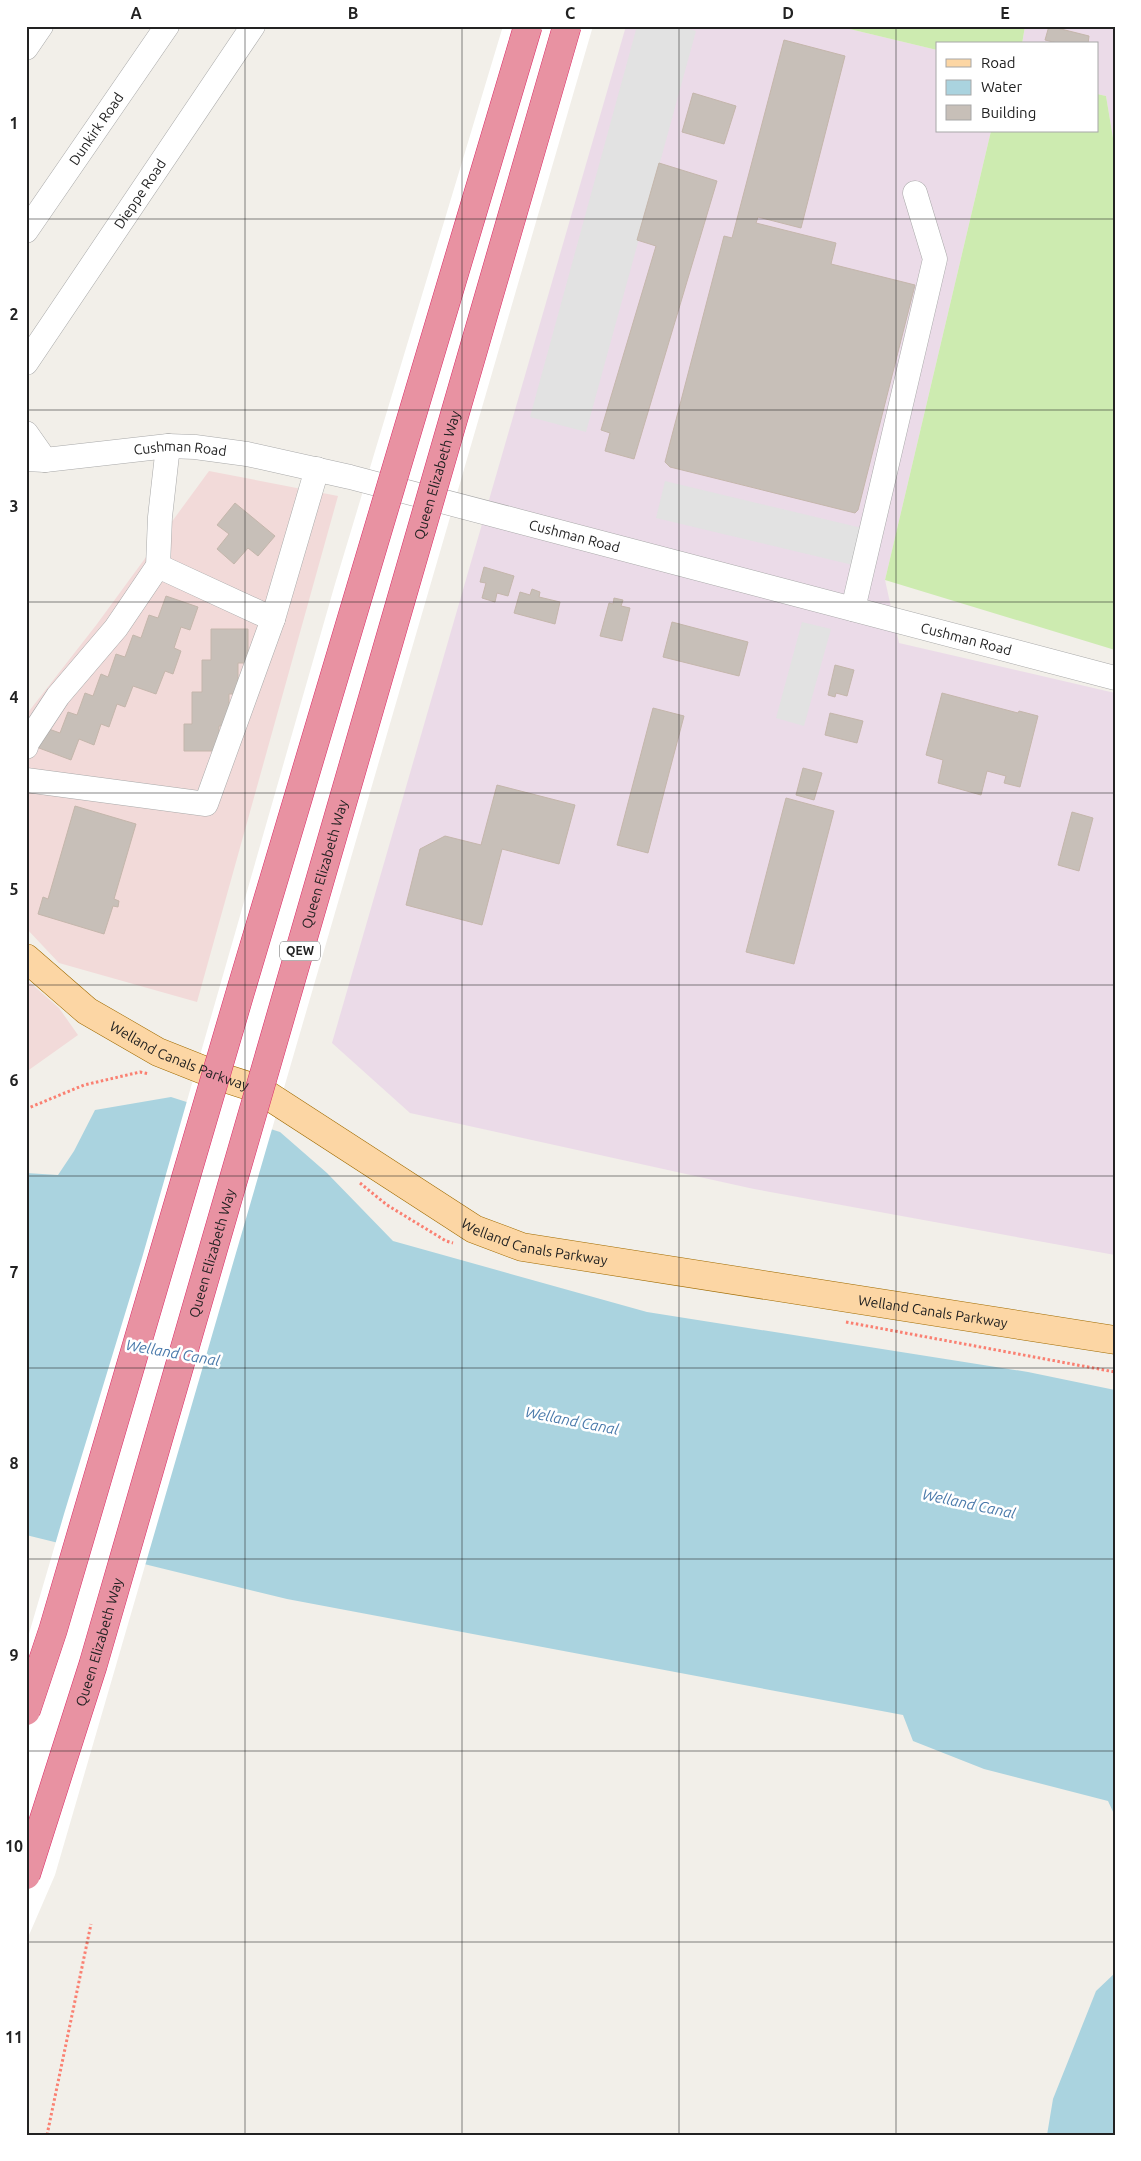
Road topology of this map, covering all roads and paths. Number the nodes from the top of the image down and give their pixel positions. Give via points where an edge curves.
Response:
1 (41, 26) edge
2 (167, 26) edge
3 (253, 26) edge
4 (528, 26) edge
5 (567, 26) edge
6 (26, 48) edge
7 (915, 193) dead end
8 (26, 231) edge
9 (26, 363) edge
10 (26, 433) edge
11 (168, 446) junction
12 (36, 460) edge
13 (317, 469) junction
14 (158, 566) junction
15 (853, 609) junction
16 (273, 619) junction
17 (1115, 678) edge
18 (26, 747) edge
19 (26, 780) edge
20 (26, 958) edge
21 (1115, 1340) edge
22 (26, 1711) edge
23 (26, 1874) edge
24 (91, 1924) dead end
25 (47, 2135) edge

1 - 6 street
2 - 8 street, Dunkirk Road
3 - 9 street, Dieppe Road
4 - 22 highway, bridge via 53,1630
5 - 23 highway, Queen Elizabeth Way / QEW, bridge via 93,1665
7 - 15 street via 935,259
10 - 12 street
11 - 12 street, Cushman Road
11 - 13 street, Cushman Road via 220,450
11 - 14 street
13 - 15 street, Cushman Road
13 - 16 street
14 - 16 street
14 - 18 street via 116,628 58,696
15 - 17 street, Cushman Road
16 - 19 street via 206,804
20 - 21 main road, Welland Canals Parkway via 94,1016 158,1052 258,1089 474,1229 522,1246
24 - 25 path

